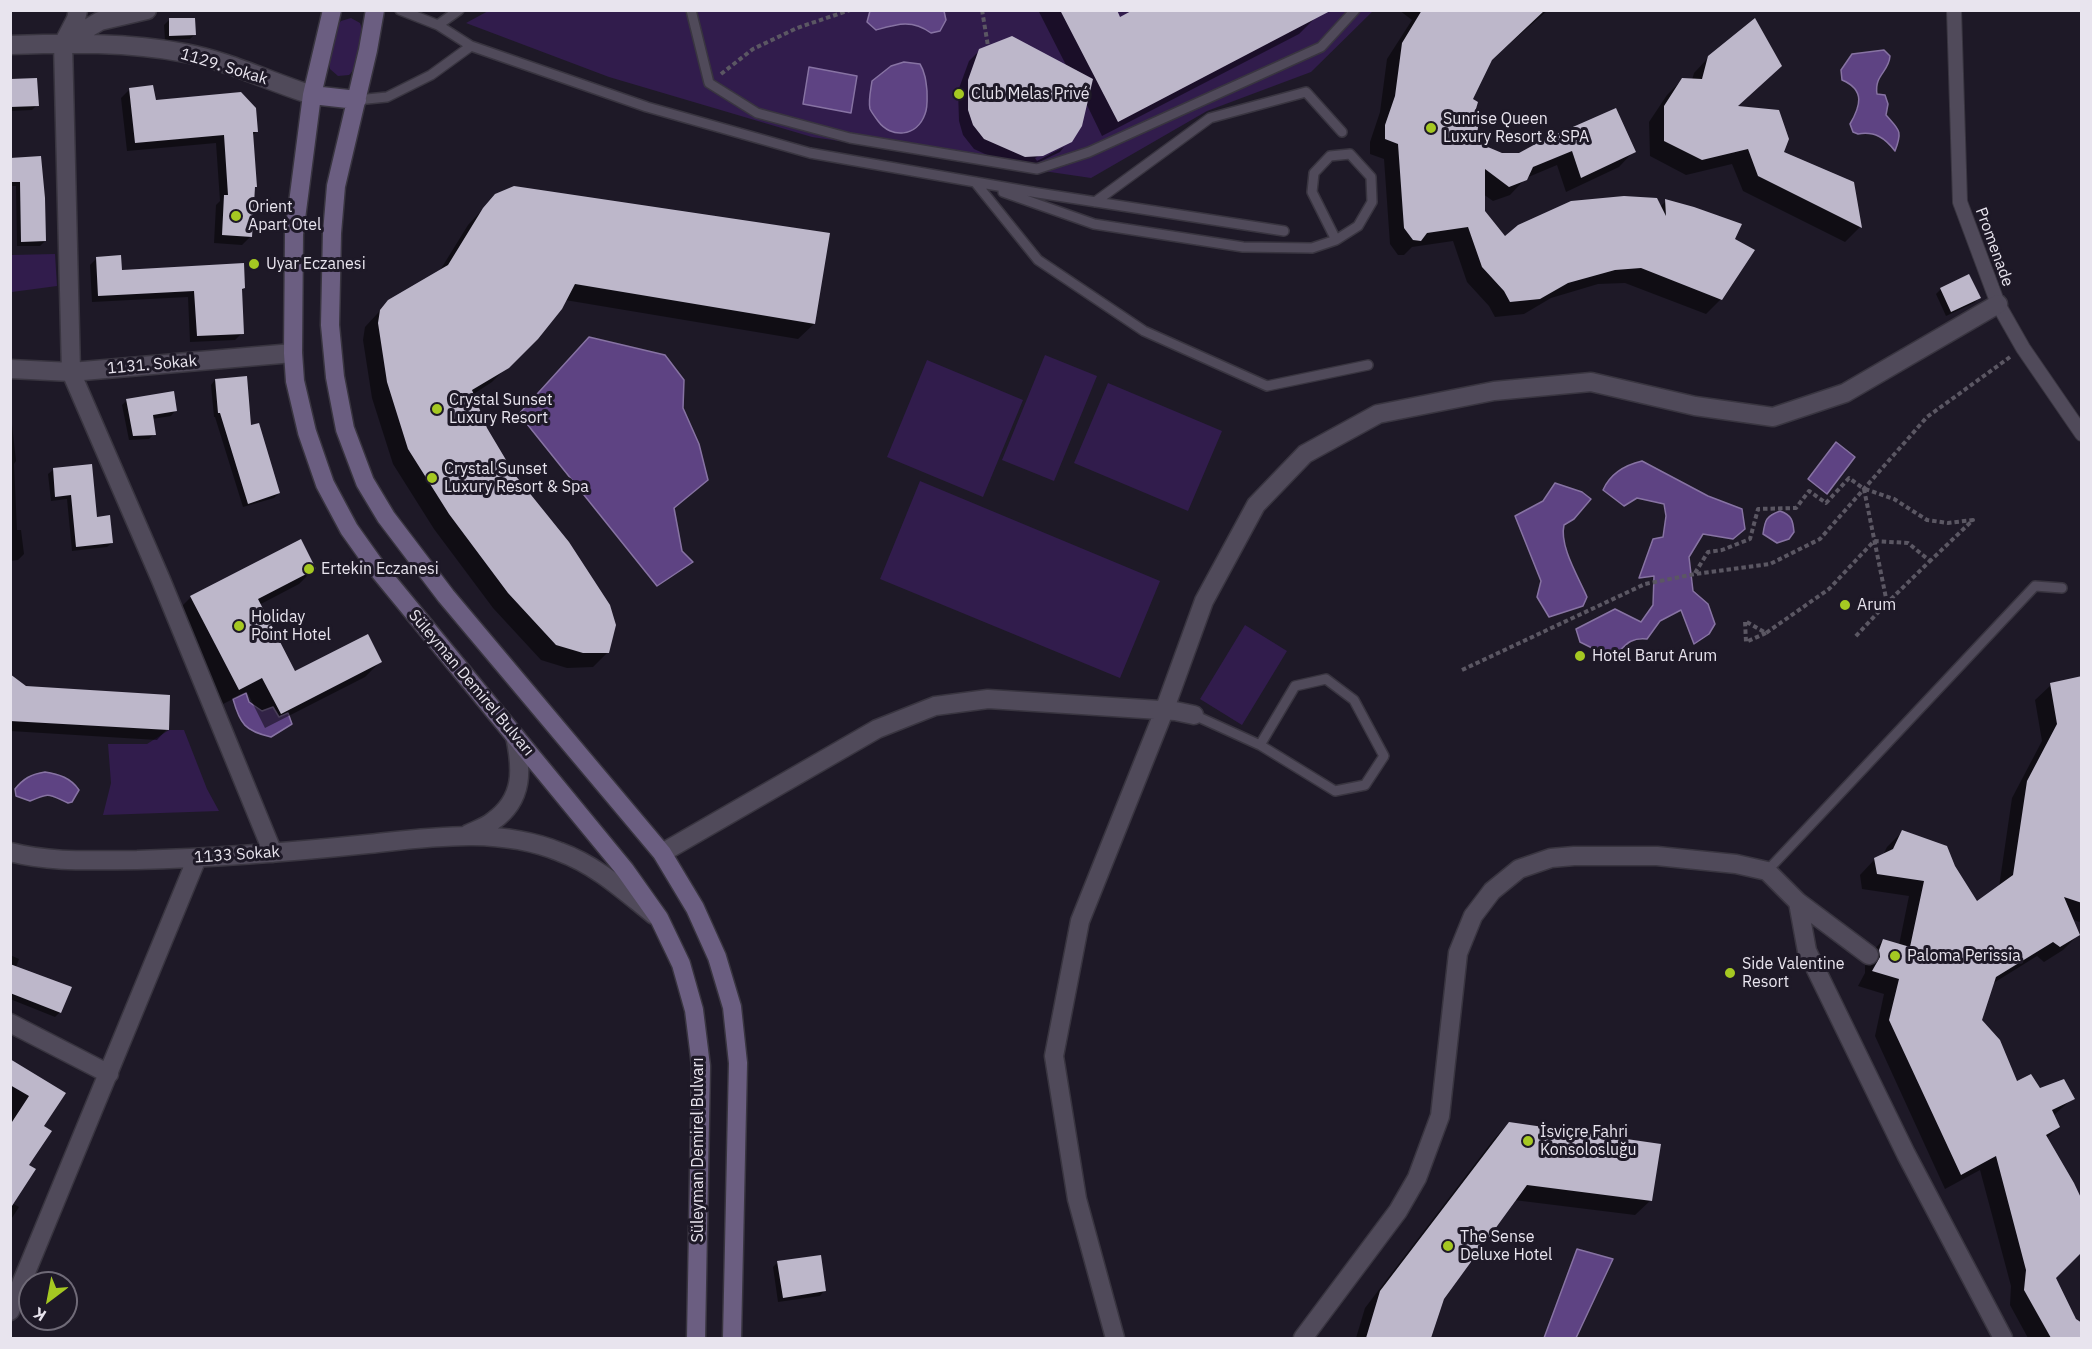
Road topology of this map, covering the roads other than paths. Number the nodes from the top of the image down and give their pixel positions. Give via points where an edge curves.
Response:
1 (78, 10) edge
2 (147, 10) edge
3 (332, 10) edge
4 (375, 10) edge
5 (400, 10) edge
6 (459, 10) edge
7 (691, 10) edge
8 (1355, 10) edge
9 (1953, 10) edge
10 (438, 25) junction
11 (63, 43) junction
12 (10, 45) edge
13 (471, 46) junction
14 (312, 95) junction
15 (357, 99) junction
16 (1342, 132) dead end
17 (975, 182) junction
18 (1095, 202) junction
19 (1284, 231) dead end
20 (1336, 240) junction
21 (1998, 304) junction
22 (293, 353) junction
23 (1368, 365) dead end
24 (10, 369) edge
25 (71, 372) junction
26 (2082, 434) edge
27 (2062, 588) dead end
28 (1164, 711) junction
29 (1194, 715) joint
30 (515, 736) junction
31 (1260, 745) junction
32 (463, 836) junction
33 (10, 852) edge
34 (662, 853) junction
35 (273, 854) junction
36 (197, 858) junction
37 (1767, 871) junction
38 (1798, 902) junction
39 (659, 918) junction
40 (1869, 955) dead end
41 (10, 1023) edge
42 (109, 1074) junction
43 (10, 1311) edge
44 (696, 1338) edge
45 (732, 1338) edge
46 (1115, 1338) edge
47 (1303, 1338) edge
48 (2003, 1338) edge

1 - 11 street
2 - 11 street, 1129. Sokak via 100,21
3 - 14 main road, Süleyman Demirel Bulvarı
4 - 15 main road
5 - 10 lane
6 - 10 lane
7 - 8 lane via 708,83 757,113 850,138 1037,169 1089,152 1321,48
9 - 21 street, Promenade via 1960,202
10 - 13 lane
11 - 12 street, 1129. Sokak
11 - 14 street, 1129. Sokak via 186,53
11 - 25 street
13 - 15 lane via 431,75 387,97
13 - 17 lane via 647,107 810,153
14 - 15 main road
14 - 22 main road, Süleyman Demirel Bulvarı via 294,234
15 - 34 main road via 336,186 330,325 345,429 365,482 386,517 446,596
16 - 18 lane via 1306,92 1210,118
17 - 18 lane
17 - 20 lane via 1094,224 1243,247 1312,248
17 - 23 lane via 1038,260 1144,332 1267,387
18 - 19 lane
20 - 20 lane via 1358,226 1372,202 1371,177 1350,154 1330,156 1314,173 1312,192
21 - 26 street, Promenade
21 - 28 street via 1845,393 1773,417 1695,406 1592,382 1494,391 1378,414 1305,454 1256,505 1204,601
22 - 25 street, 1131. Sokak
22 - 30 main road, Süleyman Demirel Bulvarı via 307,432 325,484 349,529
24 - 25 street, 1131. Sokak
25 - 35 street
27 - 37 lane via 2035,586
28 - 29 street
28 - 34 street via 988,699 935,706 877,729
28 - 46 street via 1080,921 1054,1056 1077,1199
29 - 31 lane
30 - 32 street via 520,780 511,803 493,821
30 - 39 main road, Süleyman Demirel Bulvarı via 626,870
31 - 31 lane via 1335,791 1365,784 1384,756 1354,700 1326,679 1295,686
32 - 35 street, 1133 Sokak
32 - 39 street via 501,837 560,852 587,864
33 - 36 street, 1133 Sokak via 67,861
34 - 45 main road via 695,908 717,957 732,1007 738,1063
35 - 36 street, 1133 Sokak
36 - 42 street
37 - 38 street
37 - 47 street via 1657,856 1574,855 1519,869 1492,891 1473,916 1458,953 1440,1116 1417,1178 1398,1211
38 - 40 street
38 - 48 street via 1807,951 1906,1154
39 - 44 main road, Süleyman Demirel Bulvarı via 681,964 694,1010 701,1066
41 - 42 street
42 - 43 street

